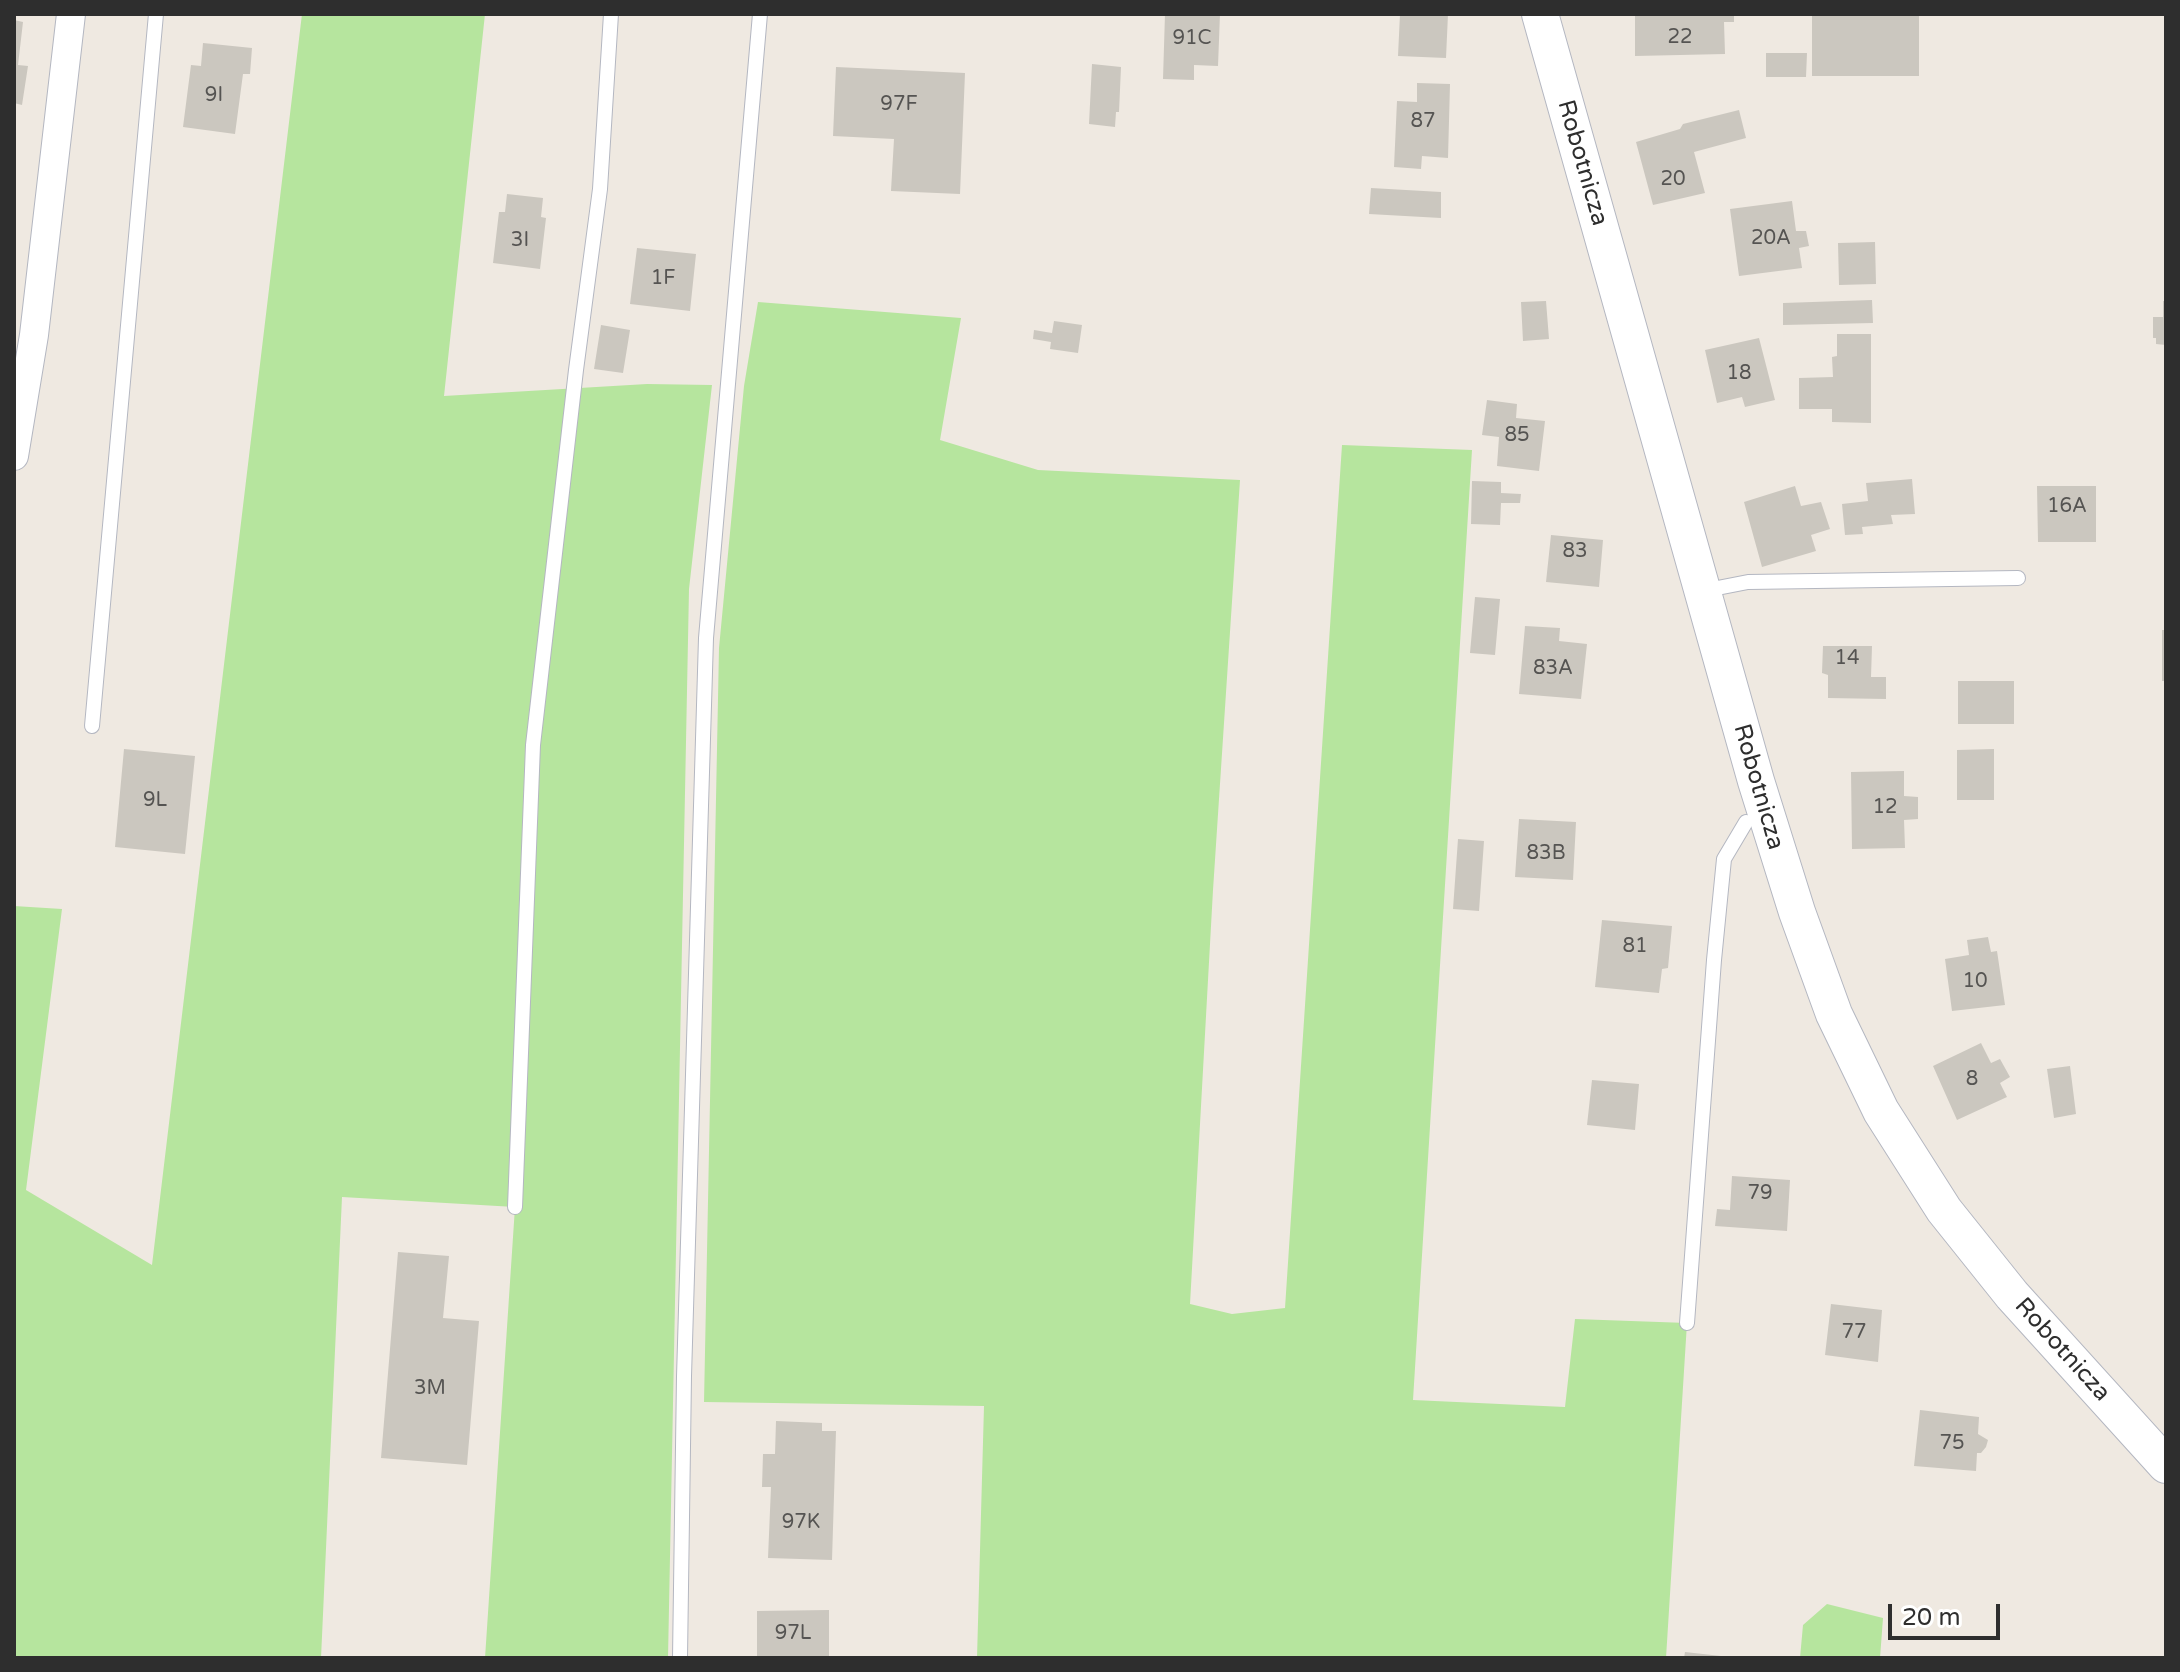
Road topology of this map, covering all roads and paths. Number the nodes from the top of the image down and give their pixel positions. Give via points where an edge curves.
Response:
1 (71, 14) edge
2 (156, 14) edge
3 (611, 14) edge
4 (760, 14) edge
5 (1540, 14) edge
6 (14, 456) edge
7 (2018, 578) dead end
8 (1702, 591) junction
9 (92, 726) dead end
10 (1746, 822) dead end
11 (515, 1207) dead end
12 (1687, 1323) dead end
13 (2166, 1465) edge
14 (680, 1658) edge

1 - 6 street via 34,335
2 - 9 lane
3 - 11 lane via 600,189 533,745
4 - 14 lane via 706,638
5 - 8 street, Robotnicza
7 - 8 lane via 1748,582
8 - 13 street, Robotnicza via 1814,963 1881,1111 1984,1262
10 - 12 lane via 1724,859

